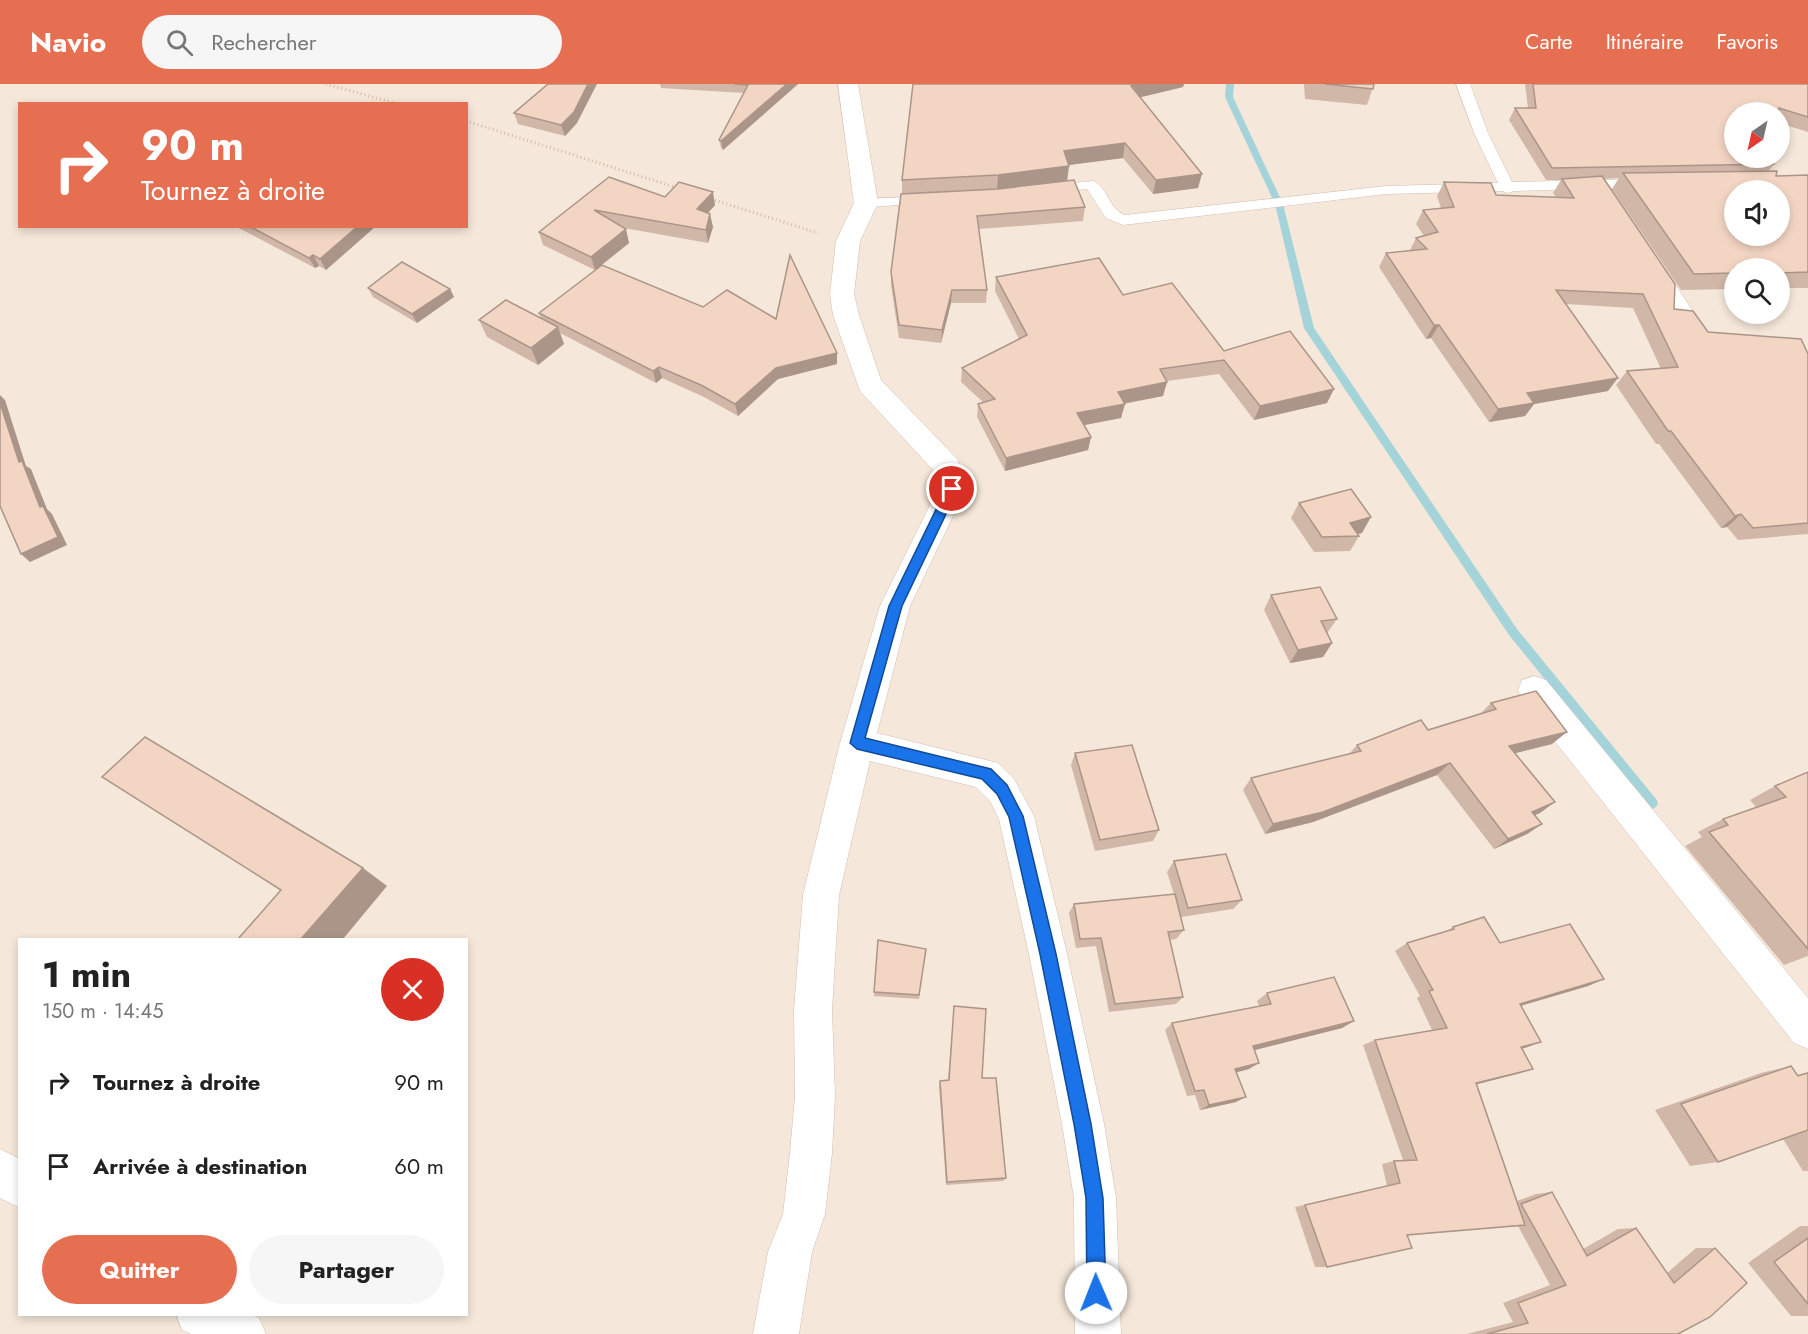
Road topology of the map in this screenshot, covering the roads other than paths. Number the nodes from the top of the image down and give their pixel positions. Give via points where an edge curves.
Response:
1 (848, 84) edge
2 (1463, 84) edge
3 (1598, 183) junction
4 (1656, 183) edge
5 (1508, 189) junction
6 (1030, 192) edge
7 (942, 199) edge
8 (1611, 202) edge
9 (866, 203) junction
10 (1650, 261) edge
11 (1714, 339) edge
12 (1534, 690) edge
13 (857, 743) junction
14 (1808, 1029) edge
15 (0, 1170) edge
16 (18, 1185) edge
17 (202, 1316) edge
18 (243, 1334) edge
19 (776, 1334) edge
20 (1098, 1334) edge

1 - 9 street
2 - 5 lane
3 - 4 lane
3 - 5 lane
3 - 8 lane
5 - 6 lane via 1386,190 1123,220 1111,215 1089,184
7 - 9 lane
9 - 13 street via 848,241 844,304 869,384 948,467 952,489 895,606
10 - 11 lane via 1702,339
12 - 14 street
13 - 19 street via 821,895 813,1010 815,1096 811,1153 804,1214 790,1252
13 - 20 street via 986,774 1002,790 1016,816 1048,954 1095,1198
15 - 16 street
17 - 18 street

